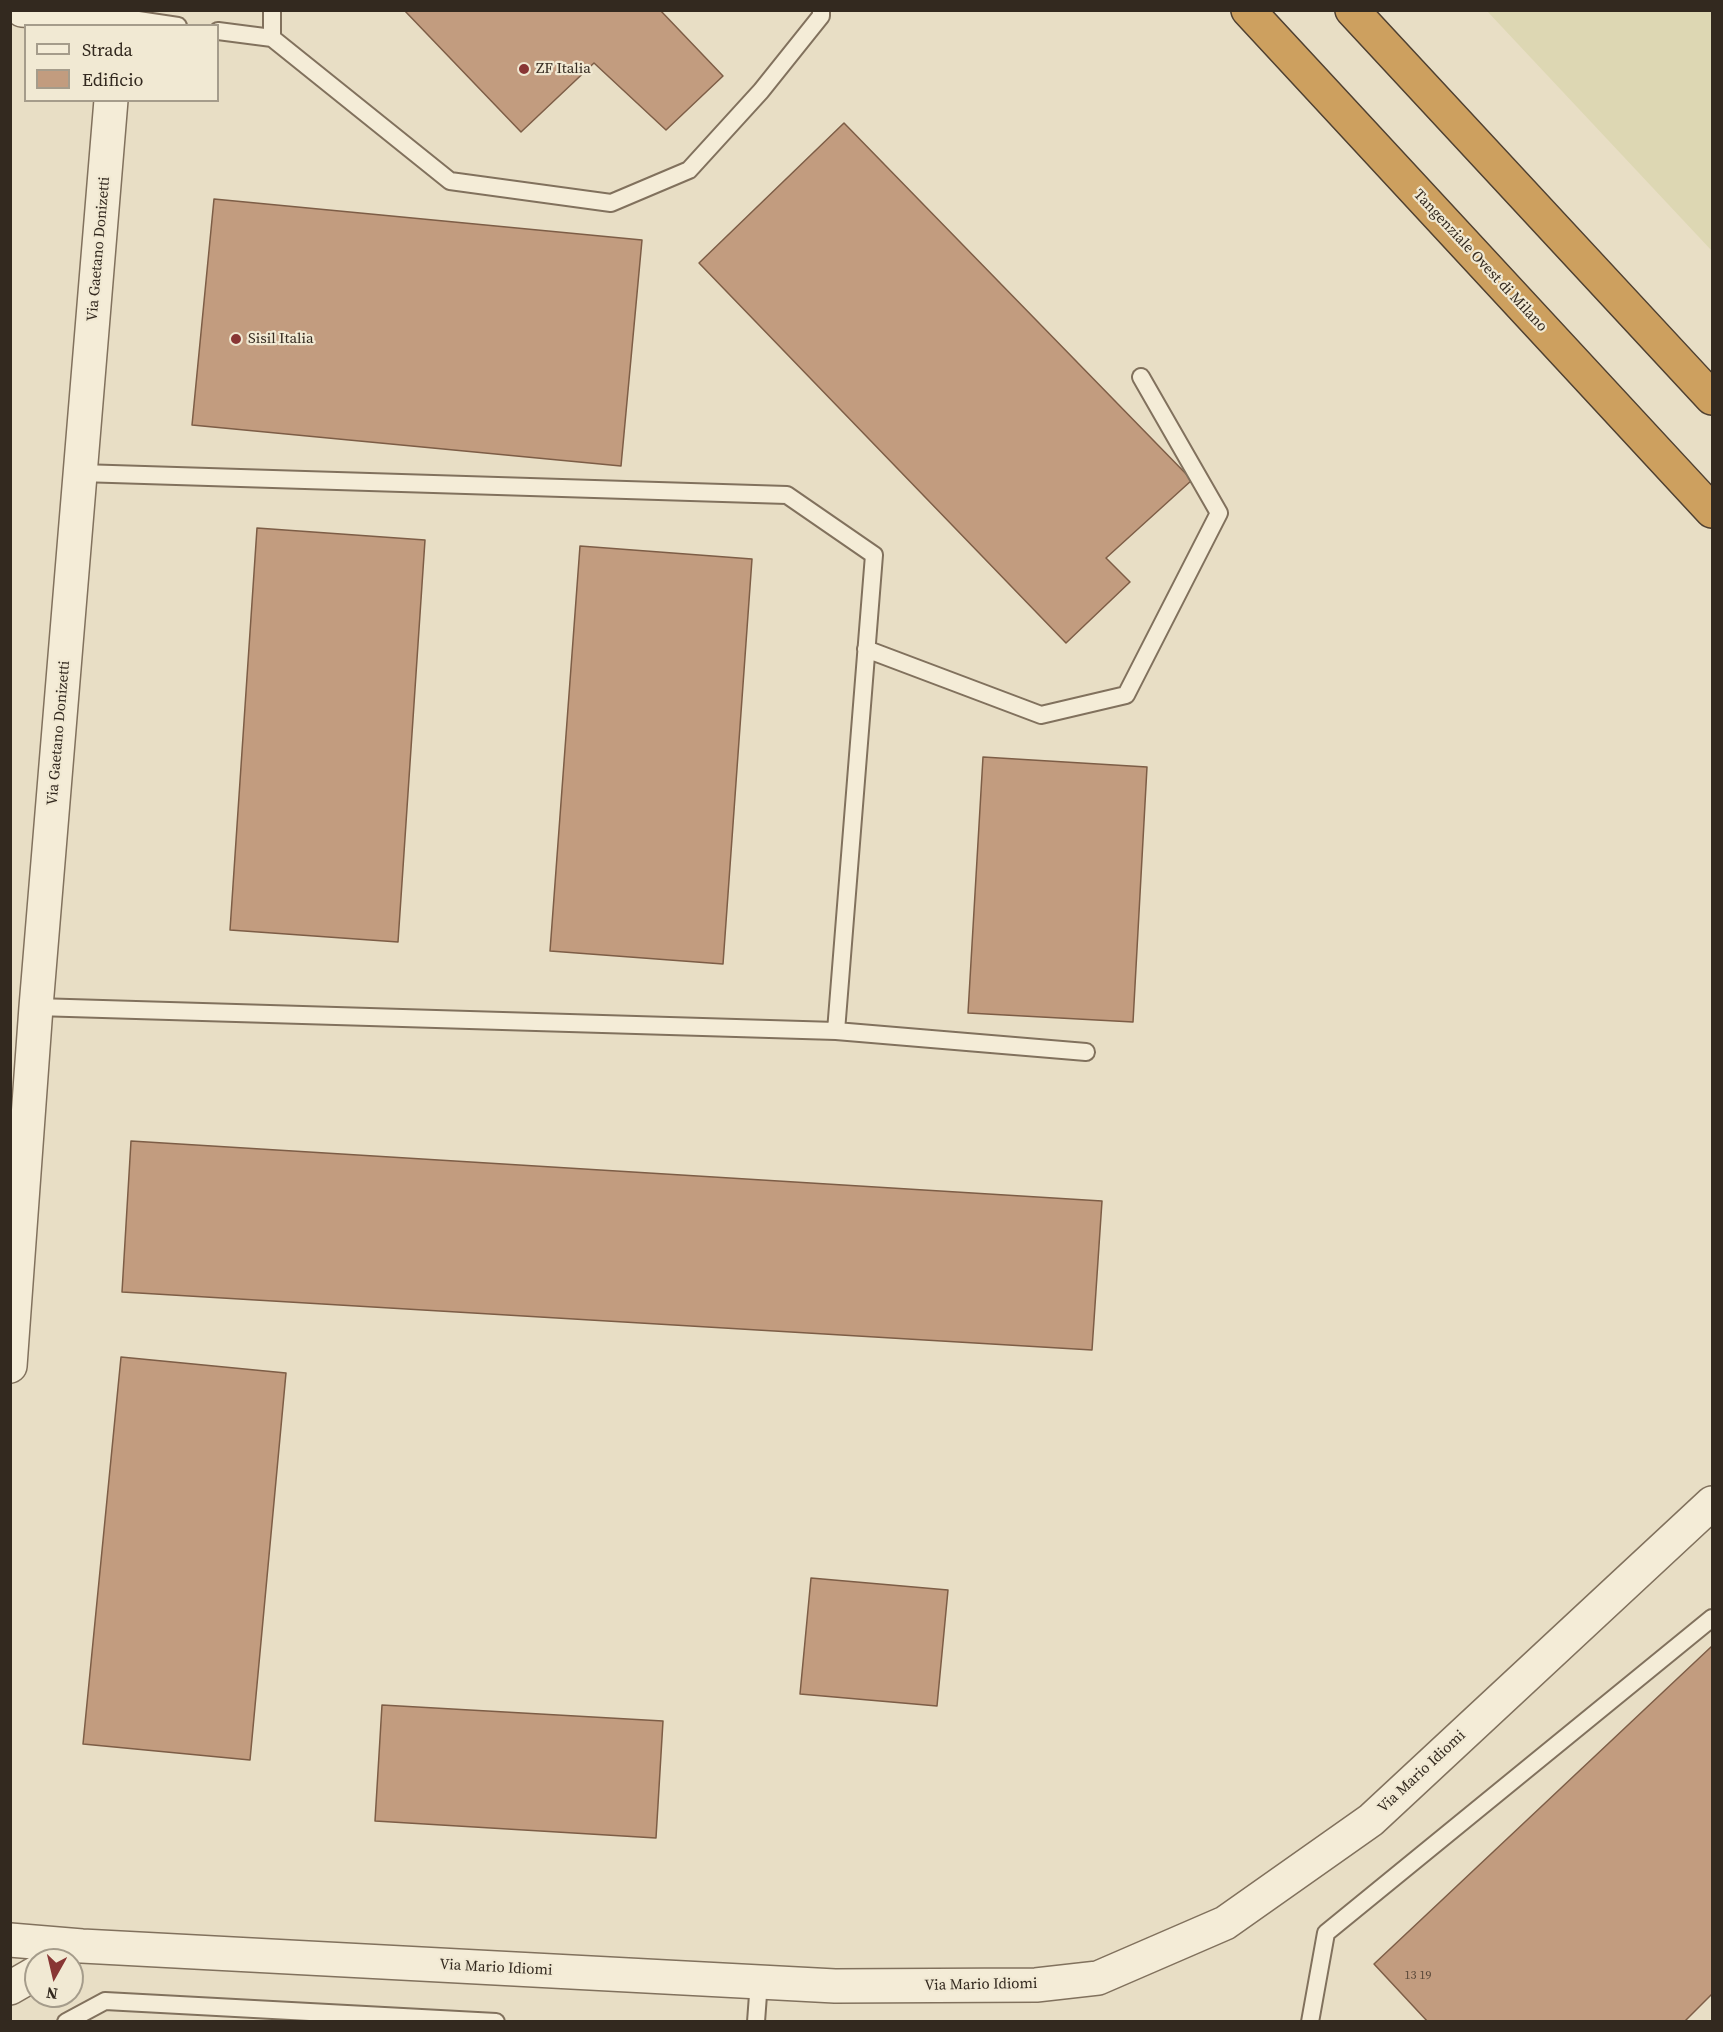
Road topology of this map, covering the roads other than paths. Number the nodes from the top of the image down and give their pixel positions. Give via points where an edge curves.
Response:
1 (22, 10) edge
2 (272, 10) edge
3 (821, 10) edge
4 (1248, 10) edge
5 (1352, 10) edge
6 (118, 18) edge
7 (163, 24) edge
8 (219, 31) edge
9 (272, 38) junction
10 (111, 102) edge
11 (1141, 377) dead end
12 (1713, 398) edge
13 (80, 473) junction
14 (1713, 511) edge
15 (866, 649) junction
16 (36, 1007) junction
17 (836, 1031) junction
18 (1086, 1052) dead end
19 (10, 1366) edge
20 (1713, 1503) edge
21 (1713, 1618) edge
22 (10, 1940) edge
23 (48, 1948) edge
24 (84, 1954) edge
25 (24, 1980) edge
26 (759, 1982) junction
27 (10, 1988) edge
28 (66, 2022) edge
29 (496, 2022) edge
30 (756, 2022) edge
31 (1310, 2022) edge

1 - 6 street
2 - 9 lane
3 - 9 lane via 821,16 761,91 689,170 611,203 450,181
4 - 14 highway, Tangenziale Ovest di Milano
5 - 12 highway
6 - 7 lane
8 - 9 lane
10 - 13 street, Via Gaetano Donizetti
11 - 15 lane via 1219,513 1126,695 1041,715
13 - 15 lane via 787,495 874,555
13 - 16 street, Via Gaetano Donizetti
15 - 17 lane
16 - 17 lane
16 - 19 street, Via Gaetano Donizetti
17 - 18 lane
20 - 26 street, Via Mario Idiomi via 1371,1820 1225,1923 1098,1978 1036,1985 835,1986
21 - 31 lane via 1326,1933
22 - 23 street, Via Mario Idiomi
24 - 26 street, Via Mario Idiomi
25 - 27 street
26 - 30 lane
28 - 29 lane via 105,2001

